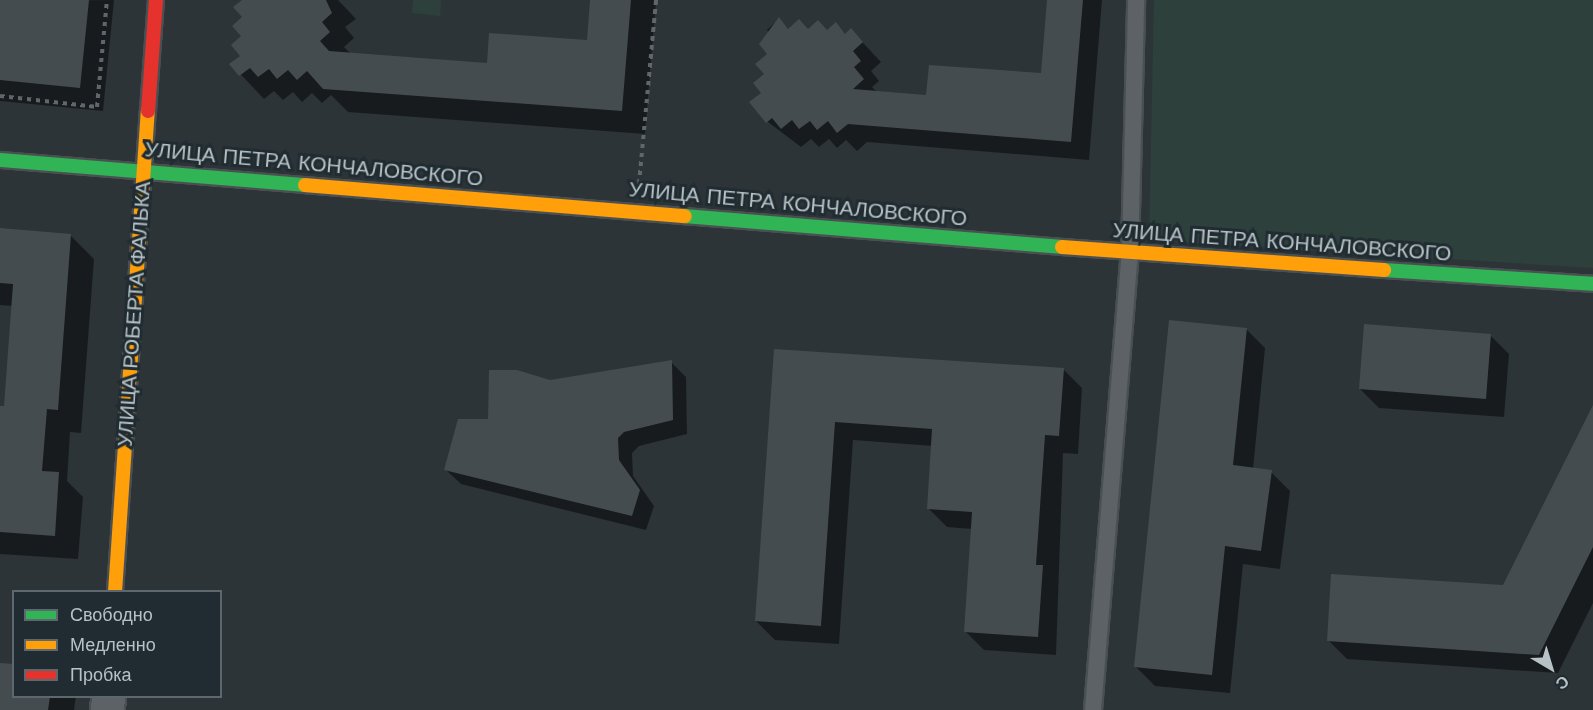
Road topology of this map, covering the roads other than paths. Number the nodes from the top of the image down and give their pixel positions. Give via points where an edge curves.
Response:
1 (156, 0) edge
2 (1136, 0) edge
3 (0, 160) edge
4 (144, 171) junction
5 (1130, 253) junction
6 (1593, 284) edge
7 (115, 590) edge
8 (1093, 710) edge

1 - 4 street, УЛИЦА РОБЕРТА ФАЛЬКА
2 - 5 lane
3 - 4 street, УЛИЦА ПЕТРА КОНЧАЛОВСКОГО
4 - 5 street, УЛИЦА ПЕТРА КОНЧАЛОВСКОГО
4 - 7 street, УЛИЦА РОБЕРТА ФАЛЬКА
5 - 6 street, УЛИЦА ПЕТРА КОНЧАЛОВСКОГО
5 - 8 lane

